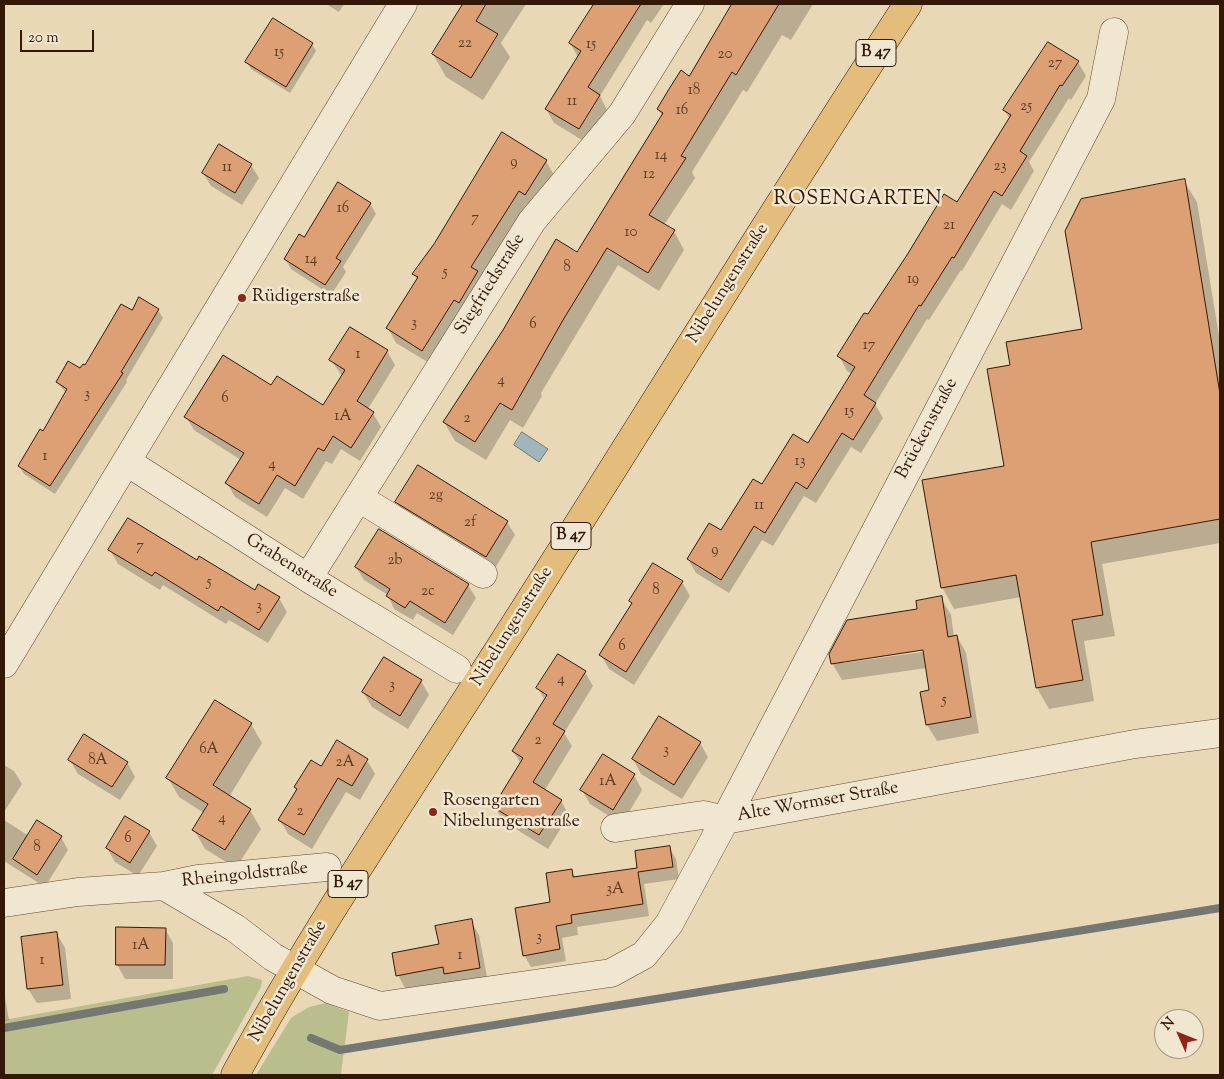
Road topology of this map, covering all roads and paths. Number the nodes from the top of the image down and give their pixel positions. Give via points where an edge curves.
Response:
1 (403, 4) edge
2 (690, 4) edge
3 (908, 4) edge
4 (1114, 32) dead end
5 (127, 462) junction
6 (359, 498) junction
7 (483, 574) dead end
8 (308, 578) junction
9 (4, 664) edge
10 (457, 669) dead end
11 (1220, 733) edge
12 (725, 820) junction
13 (615, 828) dead end
14 (327, 868) dead end
15 (164, 886) junction
16 (4, 903) edge
17 (294, 969) junction
18 (235, 1075) edge

1 - 5 street
2 - 6 street, Siegfriedstraße via 622,114 532,221
3 - 17 main road, Nibelungenstraße / B 47
4 - 12 street, Brückenstraße via 1101,99
5 - 8 street, Grabenstraße
5 - 9 street
6 - 7 street
6 - 8 street, Siegfriedstraße
8 - 10 street, Grabenstraße
11 - 12 street, Alte Wormser Straße via 1135,744
12 - 13 street via 703,814
12 - 17 street, Alte Wormser Straße via 669,924 644,955 610,973 380,1006 332,990
14 - 15 street, Rheingoldstraße via 198,879
15 - 16 street, Rheingoldstraße via 78,892
15 - 17 street, Rheingoldstraße via 235,928
17 - 18 main road, Nibelungenstraße / B 47

